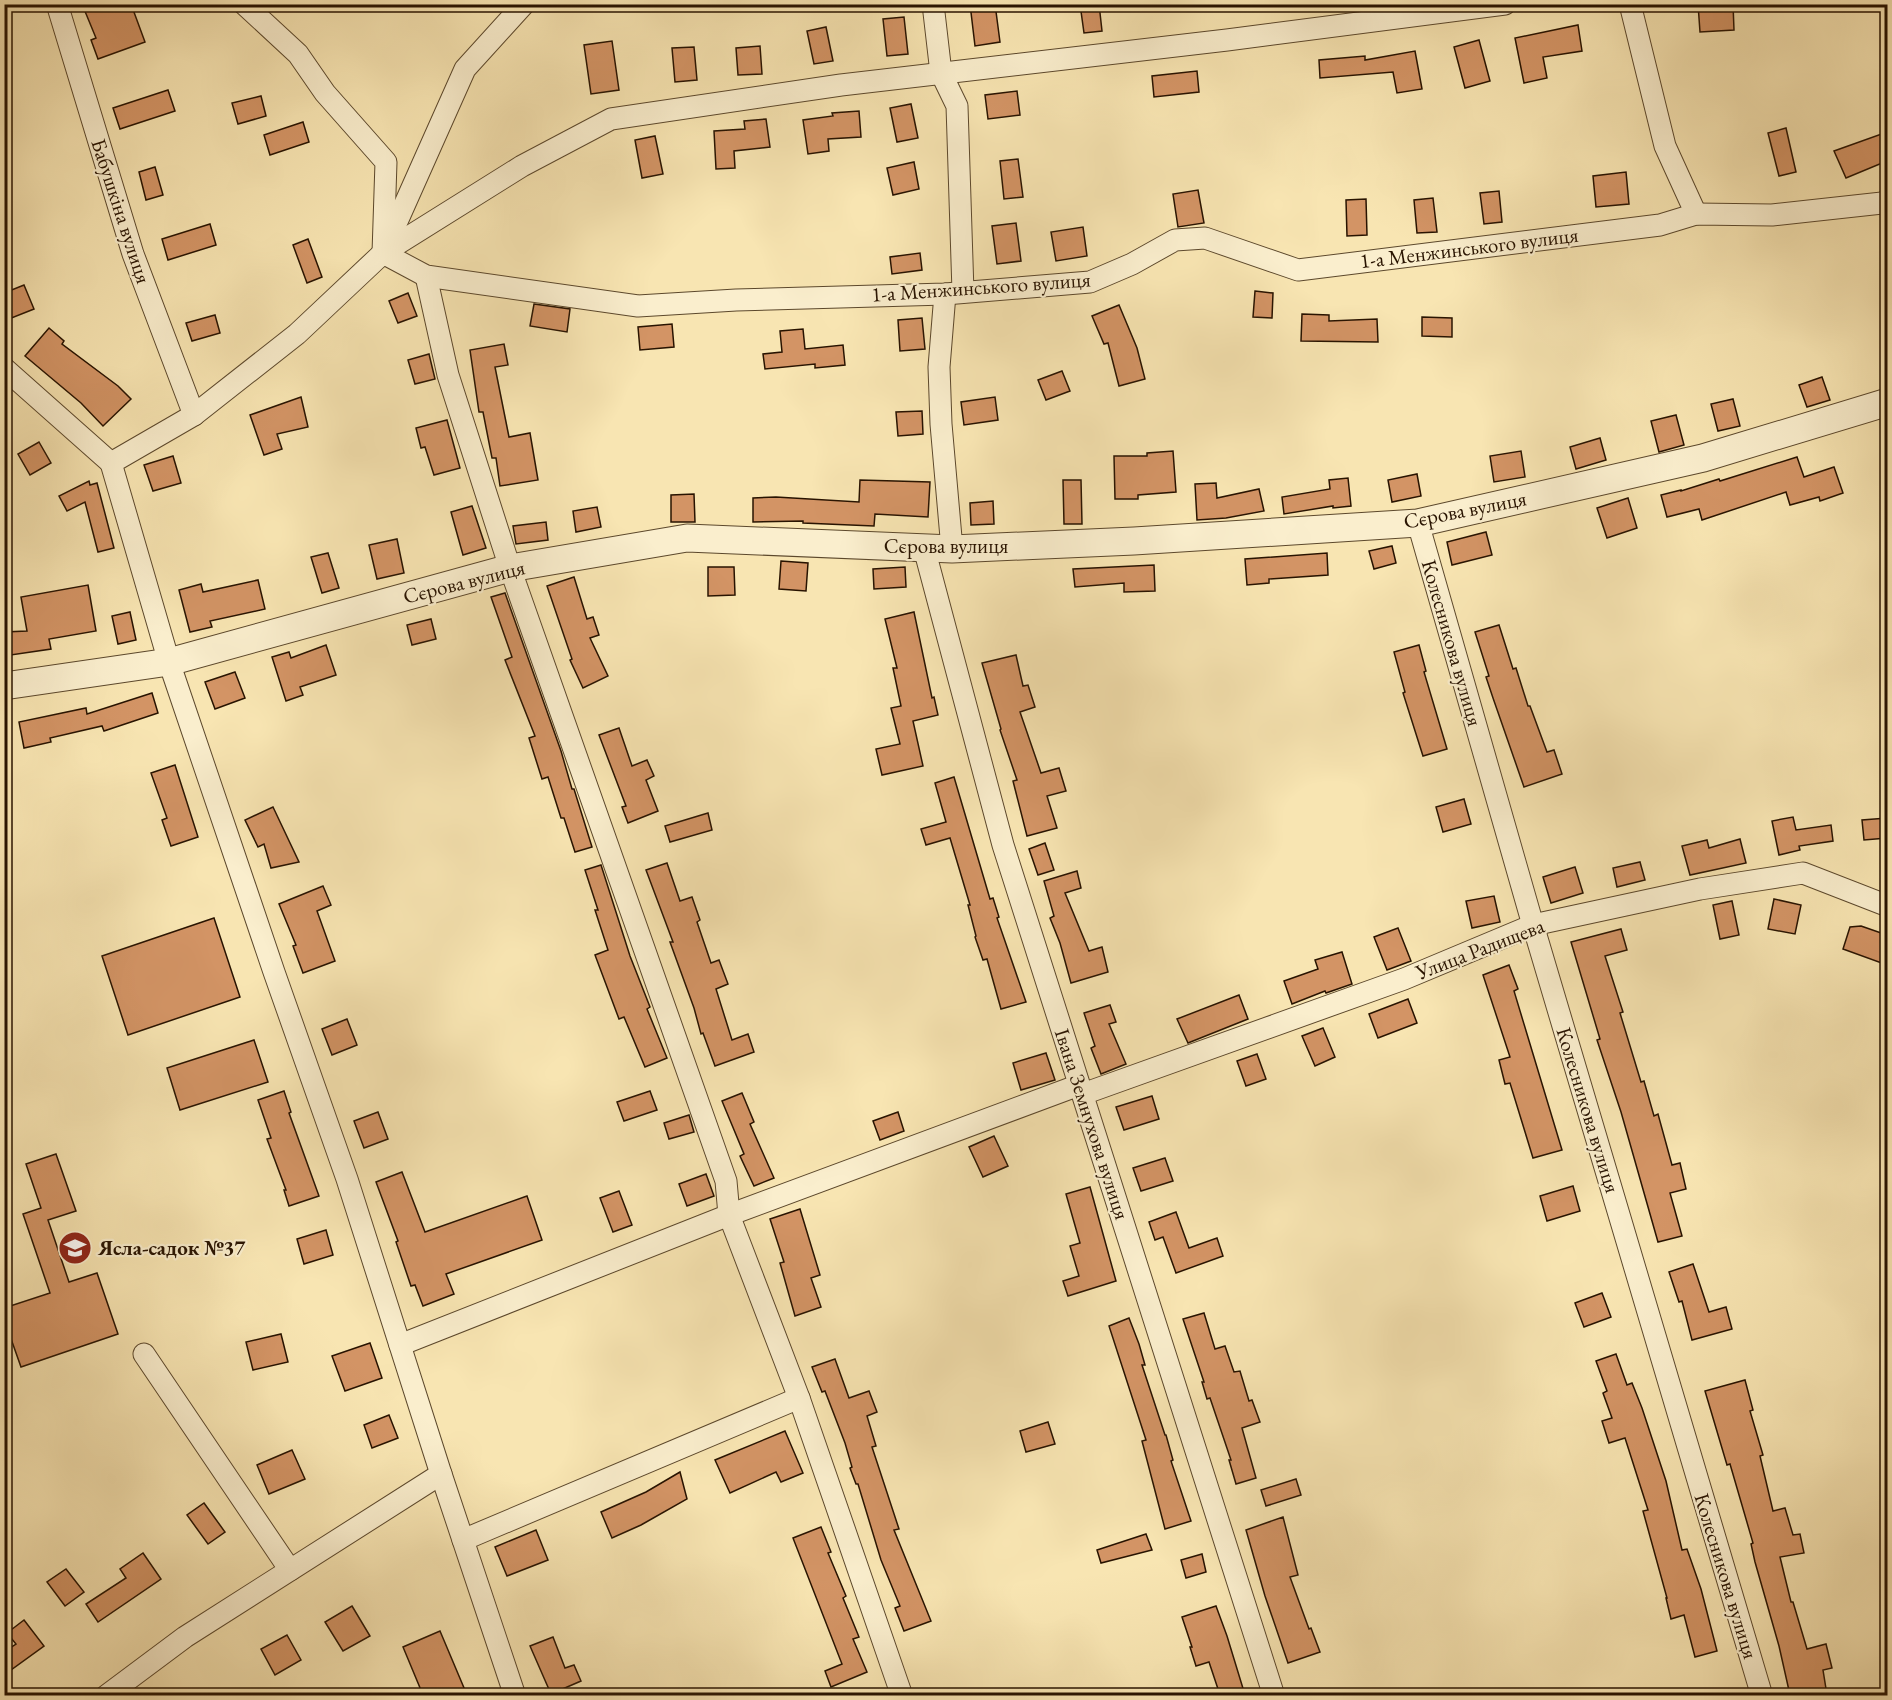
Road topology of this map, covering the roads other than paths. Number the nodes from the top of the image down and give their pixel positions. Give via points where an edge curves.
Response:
1 (57, 4) edge
2 (244, 4) edge
3 (524, 4) edge
4 (933, 4) edge
5 (1505, 4) edge
6 (1630, 4) edge
7 (941, 73) junction
8 (1887, 200) edge
9 (1696, 214) junction
10 (383, 253) junction
11 (426, 276) junction
12 (954, 293) junction
13 (4, 368) edge
14 (1887, 402) edge
15 (194, 415) junction
16 (111, 463) junction
17 (1418, 523) junction
18 (924, 548) junction
19 (952, 549) junction
20 (510, 568) junction
21 (169, 662) junction
22 (4, 686) edge
23 (1887, 905) edge
24 (1533, 925) junction
25 (1081, 1090) junction
26 (729, 1215) junction
27 (400, 1345) junction
28 (144, 1354) dead end
29 (799, 1398) junction
30 (441, 1474) junction
31 (463, 1540) junction
32 (290, 1570) junction
33 (106, 1695) edge
34 (515, 1695) edge
35 (902, 1695) edge
36 (1274, 1695) edge
37 (1762, 1695) edge

1 - 15 street, Бабушкіна вулиця via 133,254
2 - 10 street via 298,54 325,93 386,162
3 - 10 street via 465,69
4 - 7 street
5 - 7 street
6 - 9 street via 1665,146
7 - 10 street via 611,119 522,166
7 - 12 street via 957,106
8 - 9 street, 1-а Менжинського вулиця via 1772,215
9 - 12 street, 1-а Менжинського вулиця via 1660,225 1298,270 1205,238 1175,240 1090,282
10 - 11 street, 1-а Менжинського вулиця
10 - 15 street via 297,334
11 - 12 street, 1-а Менжинського вулиця via 639,306
11 - 20 street via 448,375
12 - 19 street via 940,378
13 - 16 street
14 - 17 street, Сєрова вулиця via 1703,458
15 - 16 street
16 - 21 street
17 - 19 street, Сєрова вулиця
17 - 24 street, Колесникова вулиця
18 - 19 street, Сєрова вулиця
18 - 20 street, Сєрова вулиця via 687,538
18 - 25 street, Івана Земнухова вулиця via 1003,845
20 - 21 street, Сєрова вулиця
20 - 26 street via 726,1181
21 - 22 street, Сєрова вулиця
21 - 27 street
23 - 24 street, Улица Радищева via 1803,873 1700,889
24 - 25 street, Улица Радищева via 1404,979
24 - 37 street, Колесникова вулиця
25 - 26 street, Улица Радищева
25 - 36 street, Івана Земнухова вулиця
26 - 27 street, Улица Радищева
26 - 29 street
27 - 30 street
28 - 32 street
29 - 31 street
29 - 35 street
30 - 31 street
30 - 32 street
31 - 34 street
32 - 33 street via 185,1637

